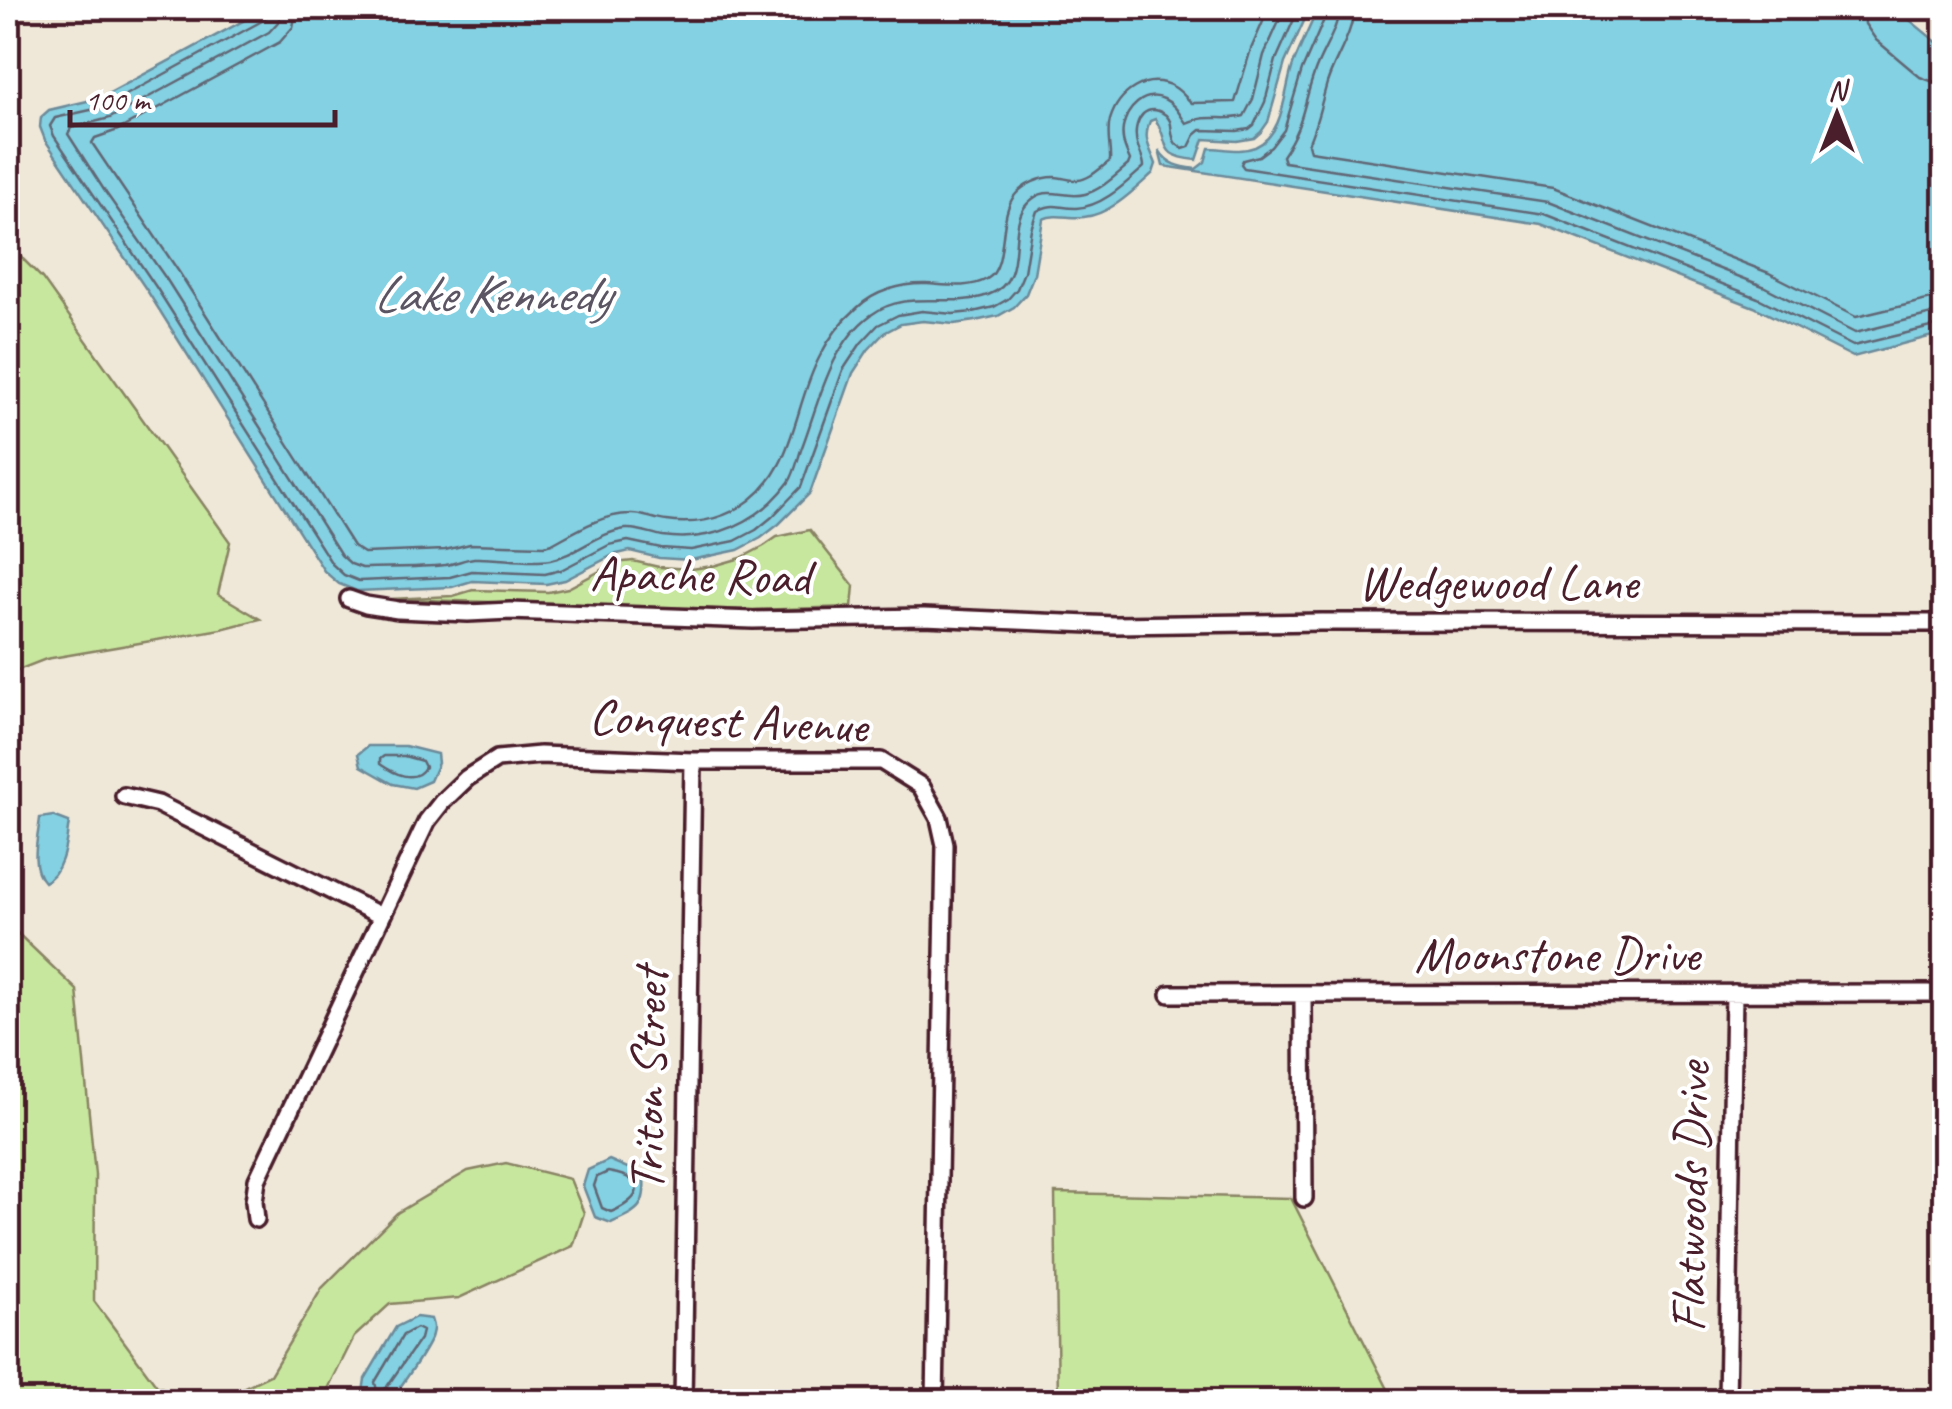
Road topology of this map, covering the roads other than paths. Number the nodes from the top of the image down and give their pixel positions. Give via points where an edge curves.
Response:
1 (349, 599) dead end
2 (1052, 623) joint
3 (1944, 624) edge
4 (693, 760) junction
5 (124, 796) dead end
6 (381, 916) junction
7 (1734, 993) junction
8 (1944, 993) edge
9 (1170, 994) dead end
10 (1304, 994) junction
11 (1304, 1198) dead end
12 (256, 1219) dead end
13 (683, 1402) edge
14 (935, 1402) edge
15 (1727, 1402) edge

1 - 2 street, Apache Road via 398,610 468,613
2 - 3 street, Wedgewood Lane
4 - 6 street, Conquest Avenue via 497,759 467,778 427,821
4 - 13 street, Triton Street
4 - 14 street, Conquest Avenue via 881,760 921,786 938,818 946,845
5 - 6 street via 158,804
6 - 12 street, Conquest Avenue via 257,1180
7 - 8 street, Moonstone Drive
7 - 10 street, Moonstone Drive
7 - 15 street, Flatwoods Drive
9 - 10 street, Moonstone Drive
10 - 11 street

